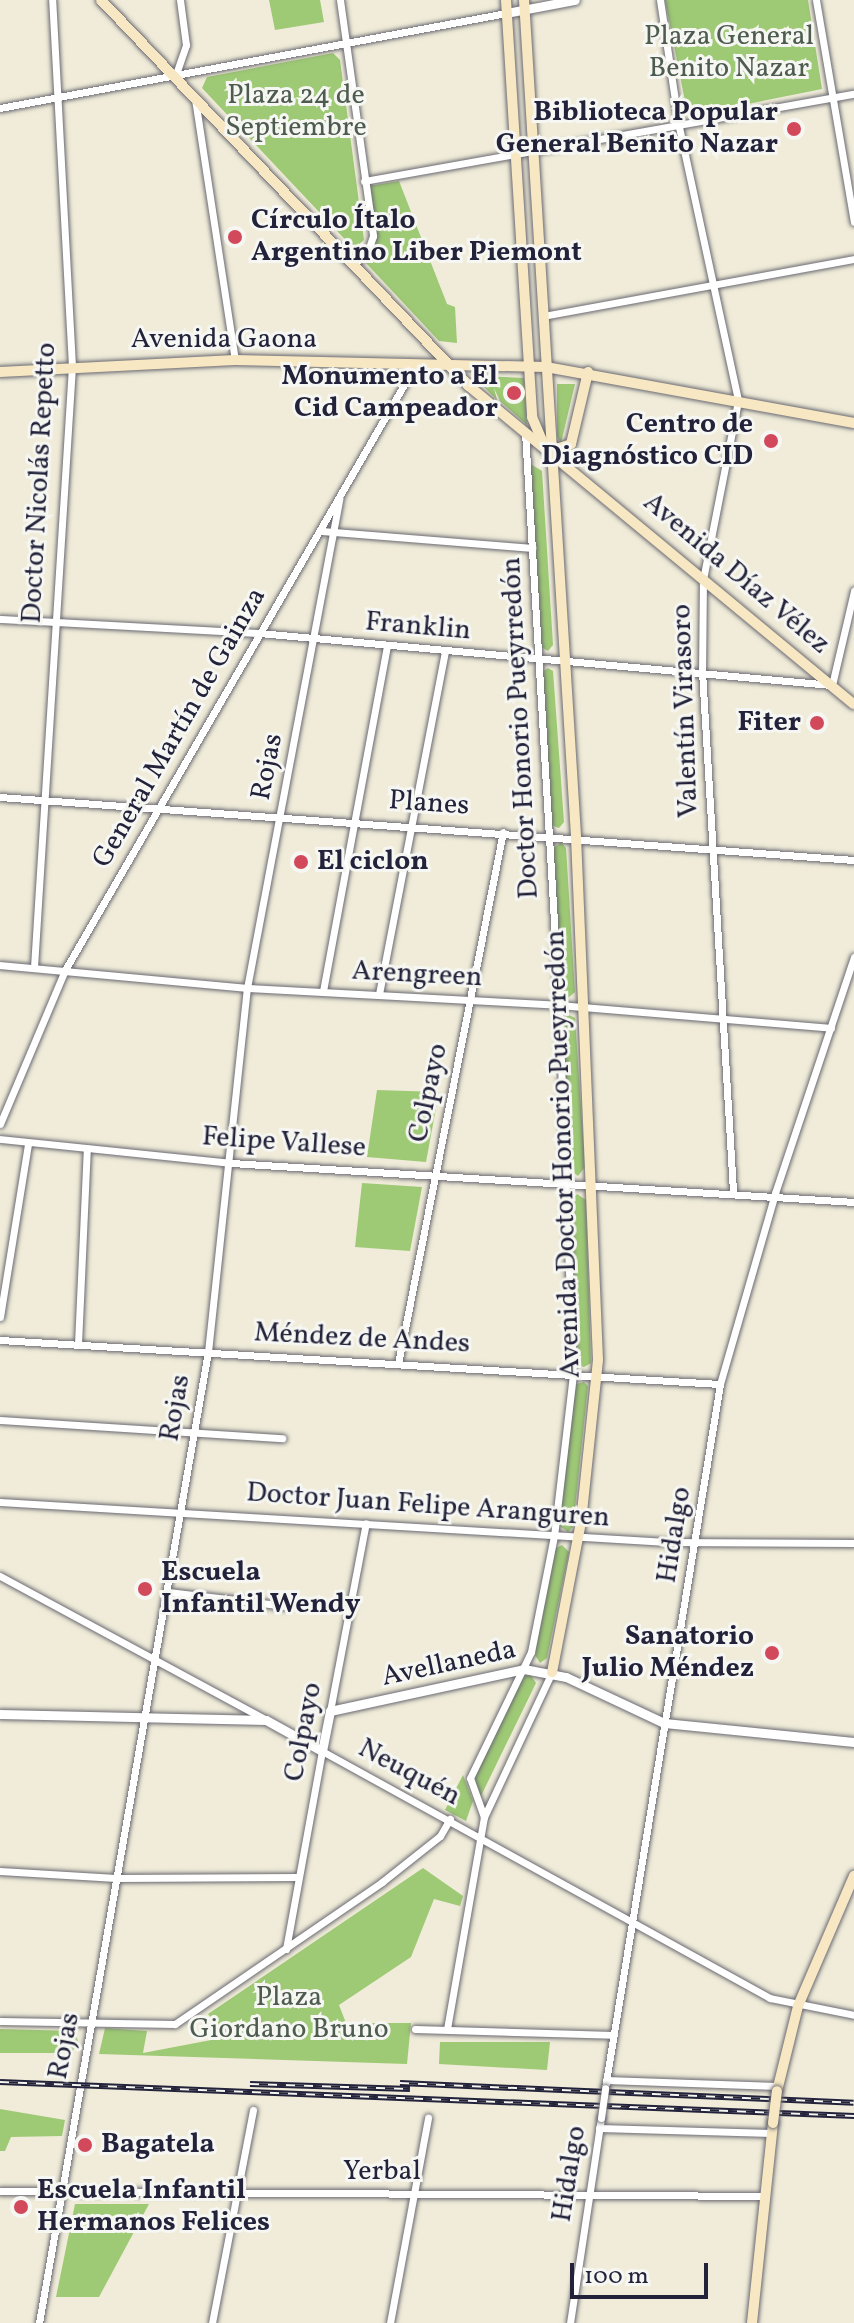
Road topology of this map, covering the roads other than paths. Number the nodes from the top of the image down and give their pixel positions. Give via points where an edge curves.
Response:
1 (52, 0) edge
2 (101, 0) edge
3 (180, 0) edge
4 (340, 0) edge
5 (506, 0) edge
6 (575, 0) edge
7 (660, 0) edge
8 (816, 0) edge
9 (524, 5) edge
10 (506, 13) junction
11 (346, 45) junction
12 (175, 77) junction
13 (854, 94) edge
14 (195, 97) junction
15 (54, 98) junction
16 (832, 98) junction
17 (0, 108) edge
18 (679, 127) junction
19 (533, 153) junction
20 (515, 156) junction
21 (364, 181) junction
22 (854, 222) edge
23 (854, 259) edge
24 (354, 264) junction
25 (715, 286) junction
26 (543, 316) junction
27 (417, 331) junction
28 (235, 360) junction
29 (416, 364) junction
30 (448, 364) junction
31 (72, 366) junction
32 (529, 367) junction
33 (546, 367) junction
34 (0, 372) edge
35 (588, 372) junction
36 (738, 401) junction
37 (854, 423) edge
38 (525, 432) junction
39 (550, 451) junction
40 (339, 499) junction
41 (322, 531) junction
42 (335, 532) junction
43 (532, 548) junction
44 (703, 579) junction
45 (854, 591) edge
46 (852, 608) edge
47 (0, 619) edge
48 (54, 622) junction
49 (259, 633) junction
50 (315, 640) junction
51 (387, 647) junction
52 (445, 651) junction
53 (537, 658) junction
54 (562, 660) junction
55 (702, 671) junction
56 (832, 685) junction
57 (854, 704) edge
58 (0, 797) edge
59 (42, 800) junction
60 (158, 809) junction
61 (281, 817) junction
62 (354, 821) junction
63 (411, 824) junction
64 (503, 832) junction
65 (549, 835) junction
66 (576, 837) junction
67 (714, 848) junction
68 (854, 860) edge
69 (854, 957) edge
70 (0, 965) edge
71 (34, 967) junction
72 (65, 970) junction
73 (247, 988) junction
74 (323, 991) junction
75 (379, 994) junction
76 (471, 1000) junction
77 (559, 1005) junction
78 (584, 1008) junction
79 (723, 1019) junction
80 (831, 1028) junction
81 (0, 1124) edge
82 (0, 1139) edge
83 (28, 1144) junction
84 (87, 1148) junction
85 (231, 1163) junction
86 (435, 1173) junction
87 (566, 1183) junction
88 (593, 1184) junction
89 (733, 1192) junction
90 (775, 1193) junction
91 (854, 1202) edge
92 (0, 1317) edge
93 (0, 1340) edge
94 (78, 1344) junction
95 (208, 1352) junction
96 (398, 1364) junction
97 (573, 1375) junction
98 (598, 1377) junction
99 (720, 1384) junction
100 (0, 1420) edge
101 (194, 1432) junction
102 (282, 1438) dead end
103 (0, 1502) edge
104 (182, 1513) junction
105 (366, 1523) junction
106 (554, 1536) junction
107 (578, 1537) junction
108 (697, 1543) junction
109 (854, 1543) edge
110 (0, 1576) edge
111 (168, 1592) junction
112 (286, 1606) dead end
113 (155, 1662) junction
114 (524, 1669) junction
115 (552, 1672) junction
116 (330, 1711) junction
117 (0, 1714) edge
118 (266, 1720) junction
119 (145, 1721) junction
120 (664, 1723) junction
121 (854, 1742) edge
122 (322, 1751) junction
123 (484, 1817) junction
124 (450, 1819) junction
125 (482, 1837) junction
126 (0, 1871) edge
127 (854, 1876) edge
128 (298, 1877) junction
129 (116, 1878) junction
130 (631, 1920) junction
131 (286, 1949) junction
132 (798, 2006) junction
133 (854, 2015) edge
134 (0, 2021) edge
135 (92, 2021) junction
136 (415, 2029) dead end
137 (447, 2029) junction
138 (613, 2035) junction
139 (605, 2084) junction
140 (777, 2089) junction
141 (253, 2110) dead end
142 (428, 2117) dead end
143 (599, 2128) junction
144 (772, 2128) junction
145 (0, 2191) edge
146 (61, 2191) junction
147 (238, 2194) junction
148 (414, 2194) junction
149 (589, 2195) junction
150 (764, 2196) junction
151 (39, 2323) edge
152 (212, 2323) edge
153 (390, 2323) edge
154 (570, 2323) edge
155 (752, 2323) edge

1 - 15 street, Doctor Nicolás Repetto
2 - 12 main road
3 - 12 street via 186,45
4 - 11 street
5 - 10 main road, Avenida Doctor Honorio Pueyrredón
6 - 9 street
7 - 18 street, Valentín Virasoro
8 - 16 street
9 - 10 street
9 - 19 main road, Avenida Doctor Honorio Pueyrredón
10 - 11 street
10 - 20 main road, Avenida Doctor Honorio Pueyrredón
11 - 12 street
11 - 21 street
12 - 14 main road
12 - 15 street
13 - 16 street
14 - 24 main road
14 - 28 street
15 - 17 street
15 - 31 street, Doctor Nicolás Repetto
16 - 18 street
16 - 22 street
18 - 19 street
18 - 25 street, Valentín Virasoro
19 - 20 street
19 - 26 main road, Avenida Doctor Honorio Pueyrredón
20 - 21 street
20 - 32 main road, Avenida Doctor Honorio Pueyrredón
21 - 24 street via 373,236 367,253
23 - 25 street
24 - 27 main road
25 - 26 street
25 - 36 street, Valentín Virasoro
26 - 33 main road, Avenida Doctor Honorio Pueyrredón
27 - 29 main road via 423,346
27 - 30 main road
28 - 29 main road, Avenida Gaona
28 - 31 main road, Avenida Gaona
29 - 30 main road, Avenida Gaona
29 - 40 street, General Martín de Gainza
30 - 32 main road, Avenida Gaona
30 - 38 main road
31 - 34 main road, Avenida Gaona
31 - 48 street, Doctor Nicolás Repetto
32 - 33 main road, Avenida Gaona
32 - 39 main road, Avenida Doctor Honorio Pueyrredón via 532,417
33 - 35 main road, Avenida Gaona
33 - 39 main road, Avenida Doctor Honorio Pueyrredón
35 - 36 main road, Avenida Gaona
35 - 39 main road via 571,444
36 - 37 main road, Avenida Gaona
36 - 44 street, Valentín Virasoro
38 - 39 main road
38 - 43 street, Doctor Honorio Pueyrredón
39 - 44 main road, Avenida Díaz Vélez
39 - 54 main road, Avenida Doctor Honorio Pueyrredón
40 - 41 street, General Martín de Gainza
40 - 42 street, Rojas
41 - 42 street
41 - 49 street, General Martín de Gainza
42 - 43 street
42 - 50 street, Rojas
43 - 53 street, Doctor Honorio Pueyrredón
44 - 55 street, Valentín Virasoro
44 - 56 main road, Avenida Díaz Vélez
45 - 46 street
46 - 56 street
47 - 48 street, Franklin
48 - 49 street, Franklin
48 - 59 street, Doctor Nicolás Repetto
49 - 50 street, Franklin
49 - 60 street, General Martín de Gainza
50 - 51 street, Franklin
50 - 61 street, Rojas
51 - 52 street, Franklin
51 - 62 street
52 - 53 street, Franklin
52 - 63 street
53 - 54 street, Franklin
53 - 65 street, Doctor Honorio Pueyrredón
54 - 55 street, Franklin
54 - 66 main road, Avenida Doctor Honorio Pueyrredón
55 - 56 street, Franklin
55 - 67 street, Valentín Virasoro
56 - 57 main road, Avenida Díaz Vélez
58 - 59 street, Planes
59 - 60 street, Planes
59 - 71 street, Doctor Nicolás Repetto
60 - 61 street, Planes
60 - 72 street, General Martín de Gainza
61 - 62 street, Planes
61 - 73 street, Rojas
62 - 63 street, Planes
62 - 74 street
63 - 64 street, Planes
63 - 75 street
64 - 65 street, Planes
64 - 76 street, Colpayo
65 - 66 street, Planes
65 - 77 street, Doctor Honorio Pueyrredón
66 - 67 street, Planes
66 - 78 main road, Avenida Doctor Honorio Pueyrredón
67 - 68 street, Planes
67 - 79 street, Valentín Virasoro
69 - 80 street, Hidalgo
70 - 71 street, Arengreen
71 - 72 street, Arengreen
72 - 73 street, Arengreen
72 - 81 street, General Martín de Gainza
73 - 74 street, Arengreen
73 - 85 street, Rojas
74 - 75 street, Arengreen
75 - 76 street, Arengreen
76 - 77 street, Arengreen
76 - 86 street, Colpayo
77 - 78 street, Arengreen
77 - 87 street, Doctor Honorio Pueyrredón
78 - 79 street, Arengreen
78 - 88 main road, Avenida Doctor Honorio Pueyrredón
79 - 80 street, Arengreen
79 - 89 street, Valentín Virasoro
80 - 90 street, Hidalgo
82 - 83 street, Felipe Vallese
83 - 84 street, Felipe Vallese
83 - 92 street
84 - 85 street, Felipe Vallese
84 - 94 street
85 - 86 street, Felipe Vallese
85 - 95 street, Rojas
86 - 87 street, Felipe Vallese
86 - 96 street, Colpayo
87 - 88 street, Felipe Vallese
87 - 97 street, Doctor Honorio Pueyrredón
88 - 89 street, Felipe Vallese
88 - 98 main road, Avenida Doctor Honorio Pueyrredón
89 - 90 street, Felipe Vallese
90 - 91 street, Felipe Vallese
90 - 99 street, Hidalgo
93 - 94 street, Méndez de Andes
94 - 95 street, Méndez de Andes
95 - 96 street, Méndez de Andes
95 - 101 street, Rojas
96 - 97 street, Méndez de Andes
97 - 98 street, Méndez de Andes
97 - 106 street, Doctor Honorio Pueyrredón
98 - 99 street, Méndez de Andes
98 - 107 main road, Avenida Doctor Honorio Pueyrredón
99 - 108 street, Hidalgo
100 - 101 street
101 - 102 street
101 - 104 street, Rojas
103 - 104 street, Doctor Juan Felipe Aranguren
104 - 105 street, Doctor Juan Felipe Aranguren
104 - 111 street, Rojas
105 - 106 street, Doctor Juan Felipe Aranguren
105 - 116 street, Colpayo
106 - 107 street, Doctor Juan Felipe Aranguren
106 - 114 street, Doctor Honorio Pueyrredón
107 - 108 street, Doctor Juan Felipe Aranguren
107 - 115 main road, Avenida Doctor Honorio Pueyrredón
108 - 109 street, Doctor Juan Felipe Aranguren
108 - 120 street, Hidalgo
110 - 113 street, Neuquén
111 - 112 street
111 - 113 street, Rojas
113 - 118 street, Neuquén
113 - 119 street, Rojas
114 - 115 street, Avellaneda
114 - 116 street, Avellaneda
114 - 123 street, Doctor Honorio Pueyrredón via 470,1778
115 - 120 street, Avellaneda
115 - 123 street, Avenida Doctor Honorio Pueyrredón
116 - 122 street, Colpayo
117 - 119 street
118 - 119 street
118 - 122 street, Neuquén
119 - 129 street, Rojas
120 - 121 street, Avellaneda
120 - 130 street, Hidalgo
122 - 124 street, Neuquén
122 - 128 street, Colpayo
123 - 125 street, Avenida Doctor Honorio Pueyrredón
124 - 125 street, Neuquén
124 - 131 street via 440,1836 382,1882
125 - 130 street, Neuquén
125 - 137 street, Avenida Doctor Honorio Pueyrredón
126 - 129 street
127 - 132 main road
128 - 129 street
128 - 131 street, Colpayo
129 - 135 street, Rojas
130 - 132 street, Neuquén via 770,1998
130 - 138 street, Hidalgo
131 - 135 street via 175,2024
132 - 133 street, Neuquén
132 - 140 main road
134 - 135 street
135 - 146 street, Rojas
136 - 137 street
137 - 138 street
138 - 139 street, Hidalgo
139 - 140 street
139 - 143 street, Hidalgo, bridge
140 - 144 main road, bridge
141 - 147 street
142 - 148 street
143 - 144 street
143 - 149 street, Hidalgo
144 - 150 main road
145 - 146 street, Yerbal
146 - 147 street, Yerbal
146 - 151 street, Rojas
147 - 148 street, Yerbal
147 - 152 street
148 - 149 street, Yerbal
148 - 153 street
149 - 150 street, Yerbal
149 - 154 street, Hidalgo
150 - 155 main road

